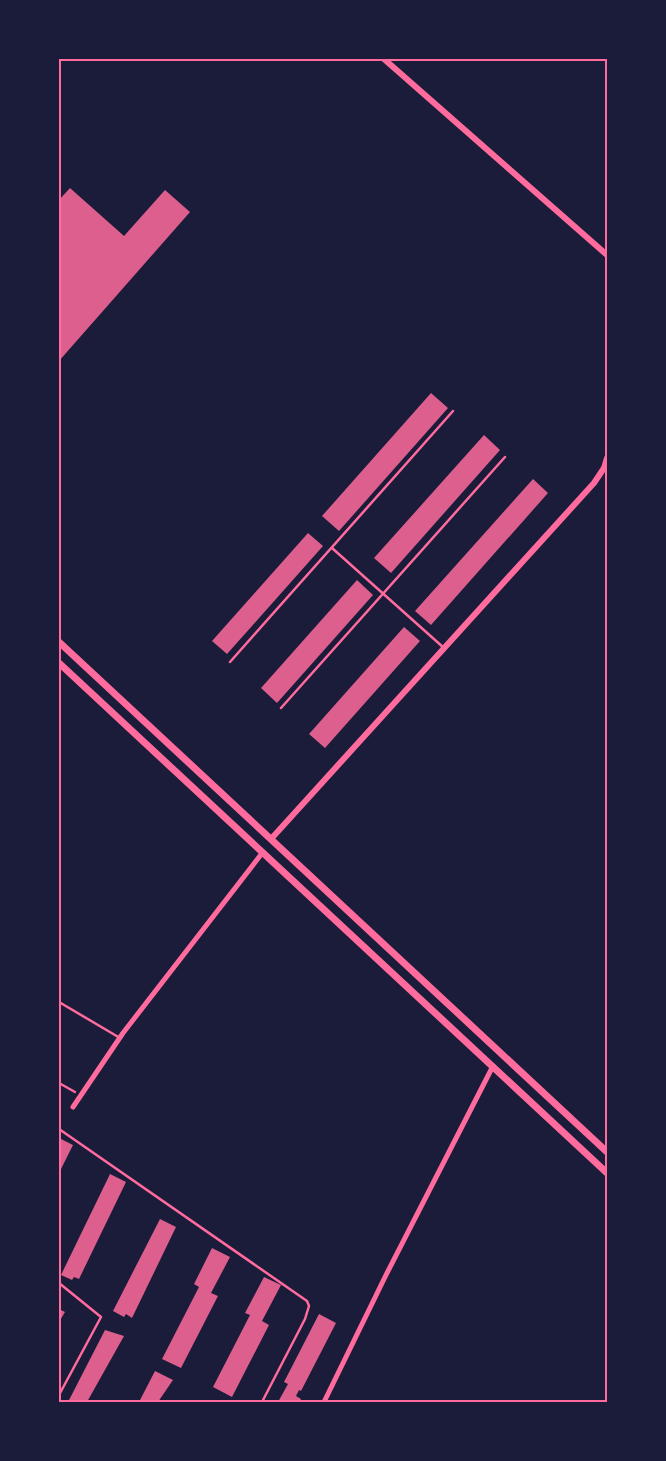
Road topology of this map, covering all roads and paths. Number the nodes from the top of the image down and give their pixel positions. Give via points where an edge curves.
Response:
1 (384, 59) edge
2 (607, 255) edge
3 (453, 411) dead end
4 (505, 457) dead end
5 (607, 458) edge
6 (332, 548) junction
7 (383, 594) junction
8 (59, 642) edge
9 (445, 648) junction
10 (230, 662) dead end
11 (59, 663) edge
12 (281, 708) dead end
13 (272, 839) junction
14 (263, 852) junction
15 (59, 1002) edge
16 (120, 1038) junction
17 (494, 1065) junction
18 (59, 1083) edge
19 (81, 1096) junction
20 (73, 1107) dead end
21 (59, 1129) edge
22 (607, 1152) edge
23 (607, 1173) edge
24 (59, 1283) edge
25 (59, 1395) edge
26 (262, 1402) edge
27 (324, 1402) edge

1 - 2 street
3 - 6 lane
4 - 7 lane
5 - 9 street via 594,483
6 - 7 lane
6 - 10 lane
7 - 9 lane
7 - 12 lane
8 - 13 main road
9 - 13 street
11 - 14 main road
13 - 22 main road
14 - 16 street
14 - 17 main road
15 - 16 lane
16 - 19 street
17 - 23 main road
17 - 27 street
18 - 19 path
19 - 20 street
21 - 26 lane via 307,1301 306,1319
24 - 25 lane via 101,1316

